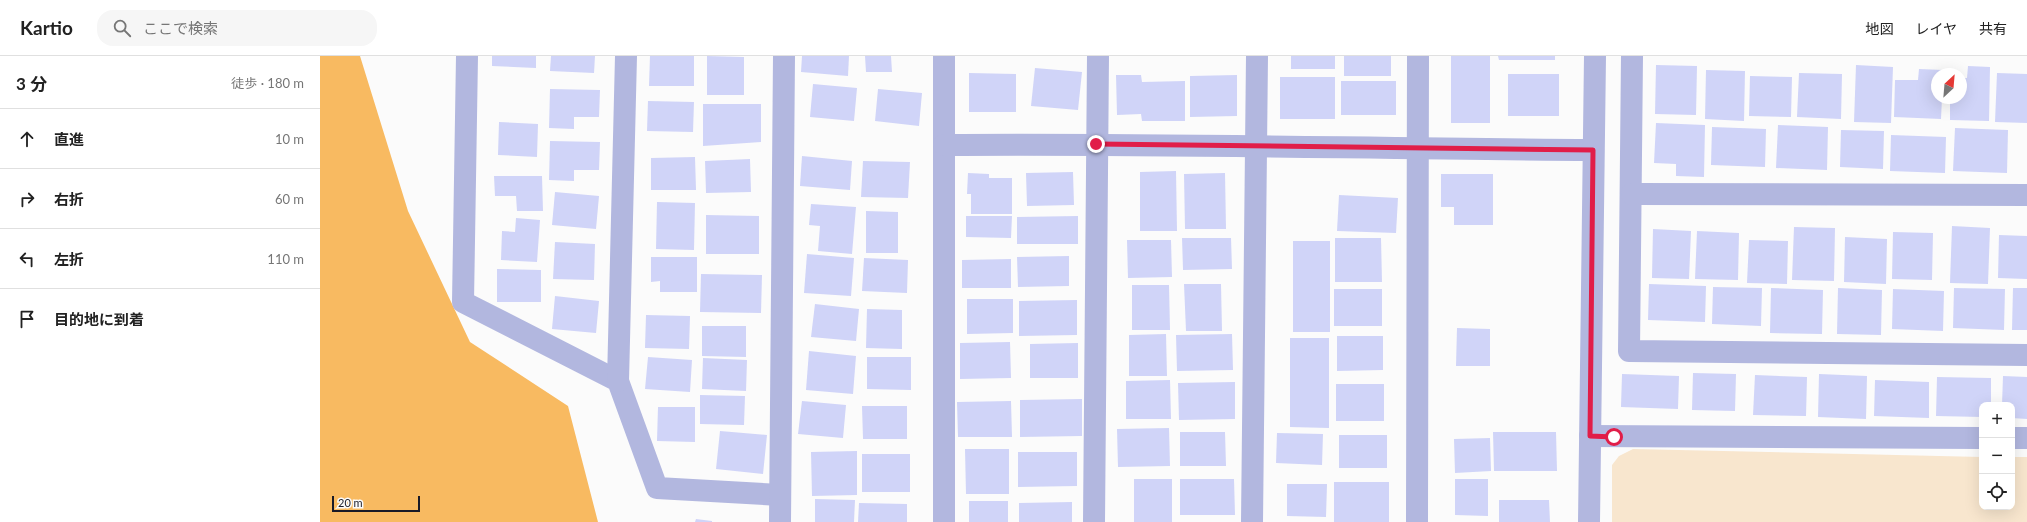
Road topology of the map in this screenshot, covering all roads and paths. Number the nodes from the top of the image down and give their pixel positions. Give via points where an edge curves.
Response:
1 (467, 56) edge
2 (626, 56) edge
3 (784, 56) edge
4 (944, 56) edge
5 (1098, 56) edge
6 (1257, 56) edge
7 (1418, 56) edge
8 (1595, 56) edge
9 (1632, 56) edge
10 (1096, 144) junction
11 (944, 145) junction
12 (1256, 145) junction
13 (1417, 149) junction
14 (1593, 150) junction
15 (1632, 194) junction
16 (2027, 195) edge
17 (2027, 354) edge
18 (618, 381) junction
19 (1590, 436) junction
20 (1979, 438) edge
21 (2015, 438) edge
22 (2027, 438) edge
23 (780, 495) junction
24 (780, 522) edge
25 (944, 522) edge
26 (1094, 522) edge
27 (1252, 522) edge
28 (1417, 522) edge
29 (1589, 522) edge

1 - 18 street via 463,302
2 - 18 street
3 - 23 street
4 - 11 street
5 - 10 street
6 - 12 street
7 - 13 street
8 - 14 street
9 - 15 street
10 - 11 street
10 - 12 street
10 - 26 street
11 - 25 street
12 - 13 street
12 - 27 street
13 - 14 street
13 - 28 street
14 - 19 street
15 - 16 street
15 - 17 street via 1630,351
18 - 23 street via 657,488
19 - 20 street
19 - 29 street
21 - 22 street
23 - 24 street

